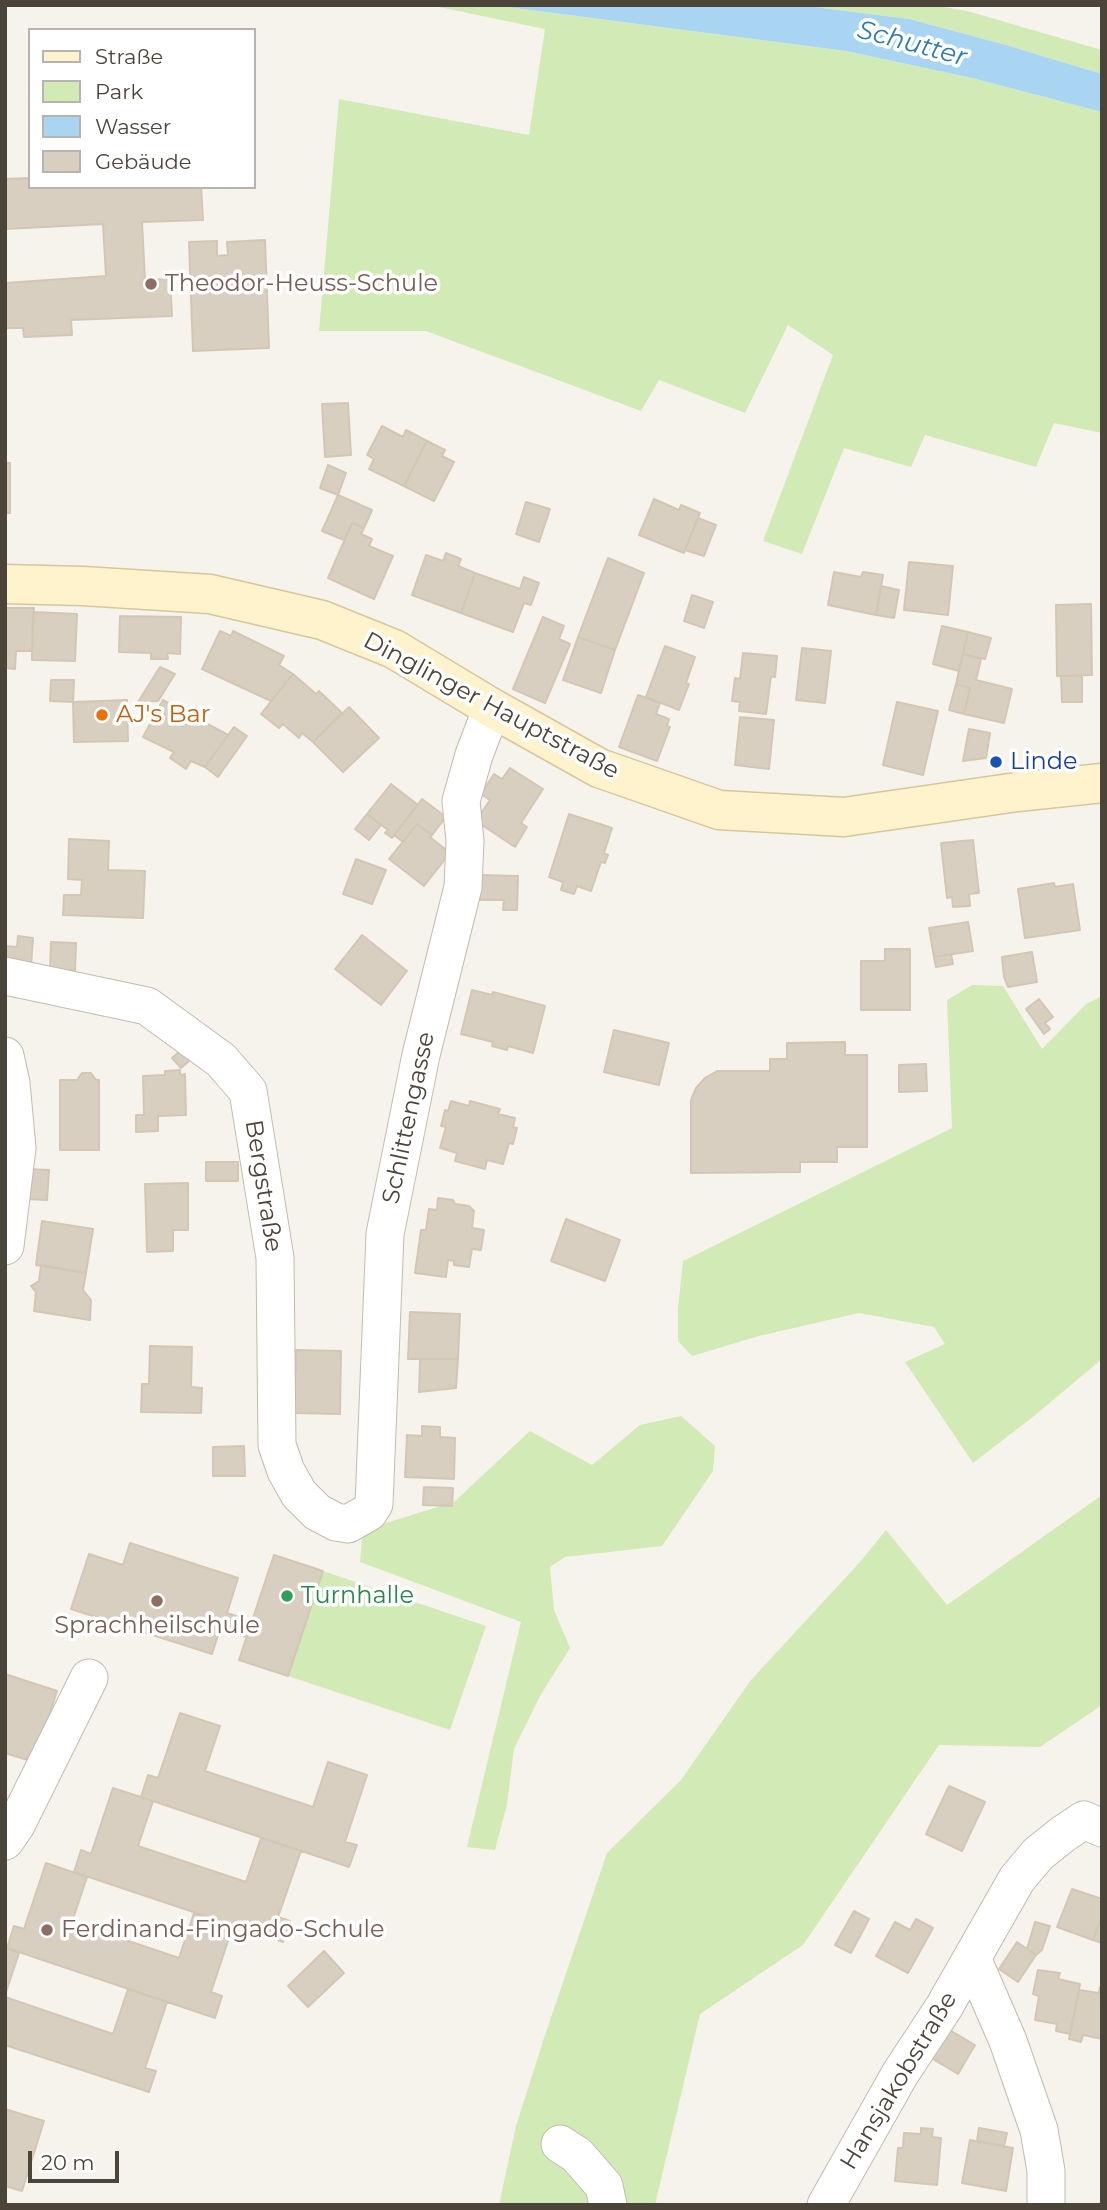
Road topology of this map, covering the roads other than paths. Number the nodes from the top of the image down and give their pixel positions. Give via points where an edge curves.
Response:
1 (5, 584) edge
2 (492, 708) junction
3 (1102, 783) edge
4 (5, 976) edge
5 (5, 1056) edge
6 (5, 1246) edge
7 (348, 1524) joint
8 (89, 1678) dead end
9 (1093, 1824) edge
10 (5, 1840) edge
11 (972, 1958) junction
12 (560, 2144) dead end
13 (608, 2205) edge
14 (826, 2205) edge
15 (1046, 2205) edge

1 - 2 street, Dinglinger Hauptstraße via 210,594 322,620 394,649
2 - 3 street, Dinglinger Hauptstraße via 599,768 719,810 844,817
2 - 7 street, Schlittengasse via 461,802 463,887 421,1055 385,1234 374,1504
4 - 7 street, Bergstraße via 147,1006 221,1060 248,1091 275,1258 277,1446 299,1494 317,1512
5 - 6 street via 17,1148
8 - 10 street
9 - 11 street, Hansjakobstraße via 1063,1834 1038,1854 1017,1879
11 - 14 street, Hansjakobstraße
11 - 15 street, Hansjakobstraße via 1039,2130
12 - 13 street via 577,2155 604,2186

